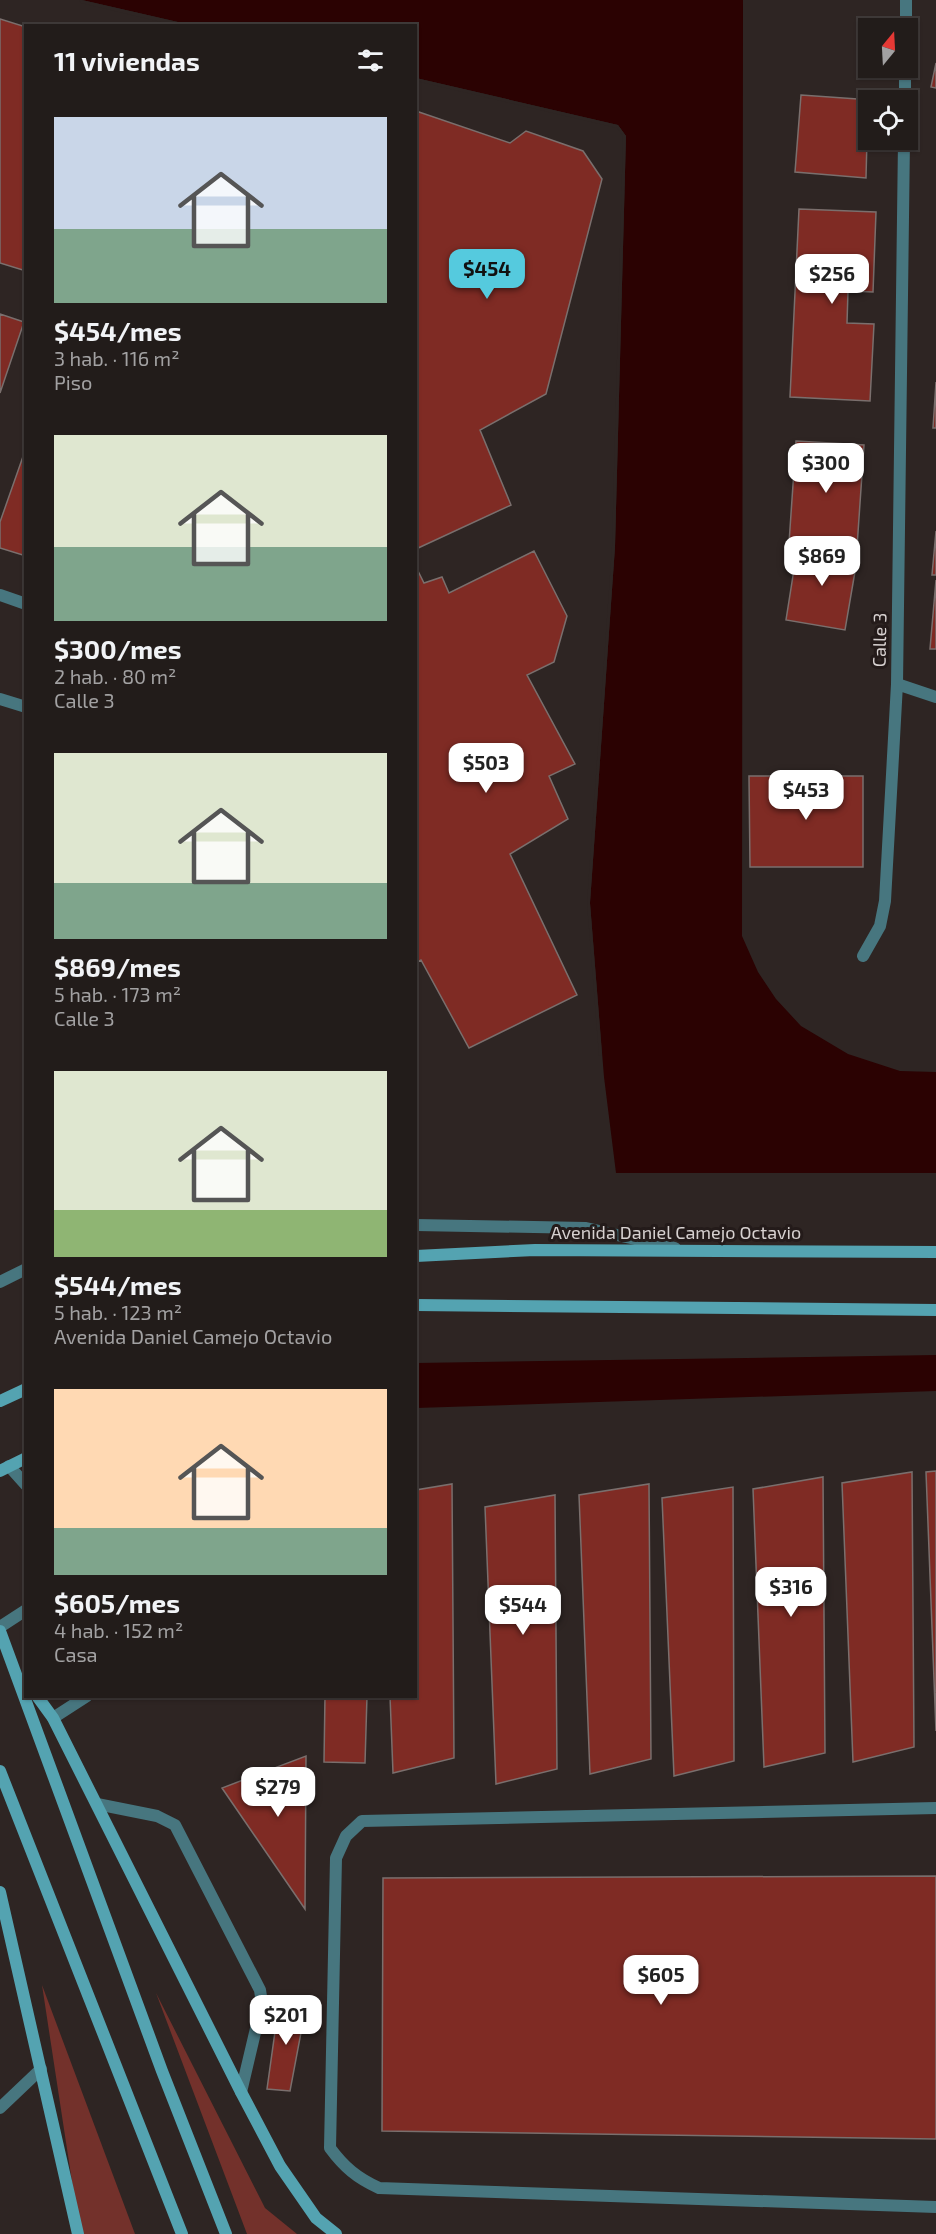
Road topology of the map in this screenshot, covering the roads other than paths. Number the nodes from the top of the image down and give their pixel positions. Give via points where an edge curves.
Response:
1 (906, 0) edge
2 (906, 18) edge
3 (904, 150) edge
4 (0, 595) edge
5 (24, 603) edge
6 (897, 684) junction
7 (936, 697) edge
8 (0, 699) edge
9 (24, 706) edge
10 (863, 956) dead end
11 (417, 1225) edge
12 (687, 1251) junction
13 (936, 1252) edge
14 (417, 1256) edge
15 (24, 1270) edge
16 (0, 1282) edge
17 (417, 1305) edge
18 (936, 1310) edge
19 (24, 1390) edge
20 (0, 1401) edge
21 (24, 1459) edge
22 (4, 1468) edge
23 (24, 1483) edge
24 (24, 1611) edge
25 (0, 1629) edge
26 (11, 1662) junction
27 (24, 1678) edge
28 (24, 1697) edge
29 (24, 1698) edge
30 (38, 1698) edge
31 (84, 1698) edge
32 (53, 1718) junction
33 (0, 1771) edge
34 (97, 1804) junction
35 (936, 1808) edge
36 (0, 1892) edge
37 (41, 2070) junction
38 (241, 2092) junction
39 (0, 2108) edge
40 (936, 2207) edge
41 (78, 2234) edge
42 (182, 2234) edge
43 (226, 2234) edge
44 (336, 2234) edge

1 - 2 street
3 - 6 street, Calle 3
4 - 5 street
6 - 7 street
6 - 10 street, Calle 3 via 885,901 880,926
8 - 9 street
11 - 12 street via 586,1228
12 - 13 main road, Avenida Daniel Camejo Octavio
12 - 14 main road, Avenida Daniel Camejo Octavio via 535,1250
15 - 16 street
17 - 18 main road
19 - 20 main road
21 - 22 main road
22 - 23 street
24 - 25 street
25 - 26 main road
26 - 27 main road
26 - 28 main road
29 - 43 main road
30 - 32 main road
31 - 32 street
32 - 34 main road
33 - 42 main road
34 - 38 main road
34 - 38 street via 157,1816 175,1825 260,1990 262,2002
35 - 40 street via 362,1821 346,1836 336,1858 330,2148 359,2179 379,2188
36 - 37 main road
37 - 39 street
37 - 41 main road
38 - 44 main road via 280,2166 316,2218

